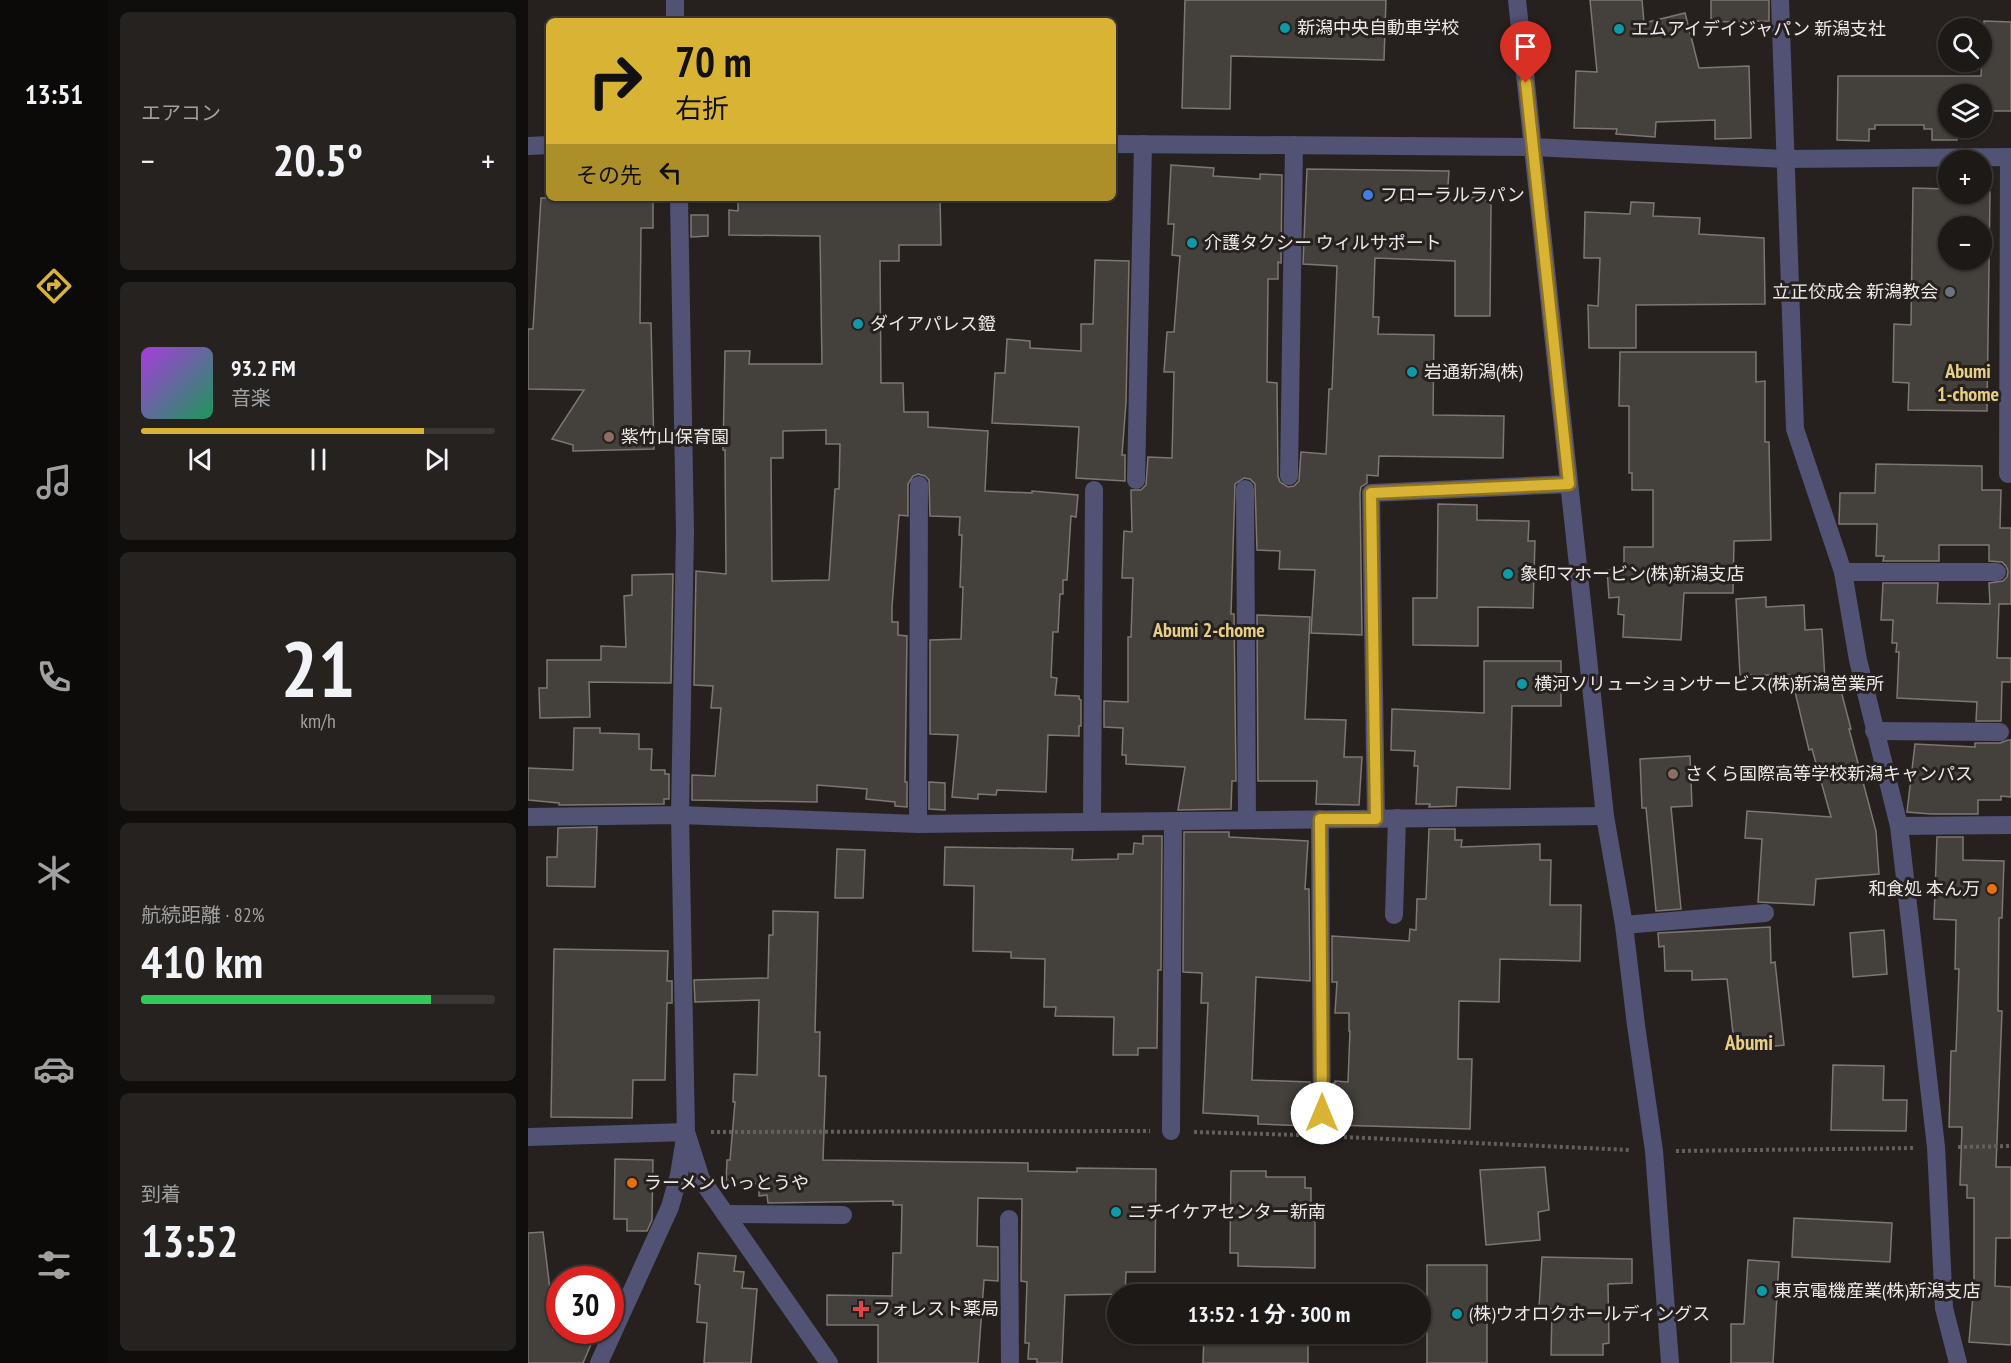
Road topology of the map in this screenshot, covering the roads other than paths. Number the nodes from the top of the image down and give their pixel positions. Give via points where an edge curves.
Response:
1 (675, 0) edge
2 (1517, 0) edge
3 (1780, 0) edge
4 (675, 18) edge
5 (1116, 144) edge
6 (1143, 144) junction
7 (546, 145) edge
8 (1294, 145) junction
9 (528, 146) edge
10 (1532, 147) junction
11 (2010, 157) edge
12 (1785, 159) junction
13 (679, 201) edge
14 (2008, 474) dead end
15 (1289, 476) dead end
16 (1136, 480) dead end
17 (1569, 484) junction
18 (919, 485) dead end
19 (1245, 489) dead end
20 (1094, 490) dead end
21 (1843, 572) junction
22 (1998, 572) dead end
23 (1874, 731) junction
24 (2000, 732) dead end
25 (680, 815) junction
26 (1605, 816) junction
27 (528, 817) edge
28 (1397, 818) junction
29 (1320, 819) junction
30 (1376, 819) junction
31 (1247, 820) junction
32 (1173, 821) junction
33 (1092, 822) junction
34 (918, 824) junction
35 (2011, 825) edge
36 (1899, 826) junction
37 (1765, 913) dead end
38 (1394, 915) dead end
39 (1624, 925) junction
40 (1171, 1131) road end
41 (686, 1132) junction
42 (1322, 1136) road end
43 (528, 1137) edge
44 (725, 1214) junction
45 (843, 1215) dead end
46 (1008, 1220) dead end
47 (599, 1363) edge
48 (829, 1363) edge
49 (1010, 1363) edge
50 (1670, 1363) edge
51 (1958, 1363) edge

1 - 4 street
2 - 10 street
3 - 12 street
5 - 6 street
6 - 8 street
6 - 16 street
7 - 9 street
8 - 10 street
8 - 15 street
10 - 12 street
10 - 17 street
11 - 12 street
11 - 14 street
12 - 21 street via 1795,429
13 - 25 street via 685,531
17 - 26 street
17 - 30 street via 1371,493
18 - 34 street
19 - 31 street
20 - 33 street
21 - 22 street
21 - 23 street
23 - 24 street
23 - 36 street
25 - 27 street
25 - 34 street
25 - 41 street
26 - 28 street
26 - 39 street
28 - 30 street
28 - 38 street
29 - 30 street
29 - 31 street
29 - 42 street
31 - 32 street
32 - 33 street
32 - 40 street
33 - 34 street
35 - 36 street
36 - 51 street via 1936,1147 1944,1308
37 - 39 street
39 - 50 street via 1654,1151
41 - 43 street
41 - 44 street via 701,1179
41 - 47 street via 680,1175 670,1207
44 - 45 street
44 - 48 street
46 - 49 street

